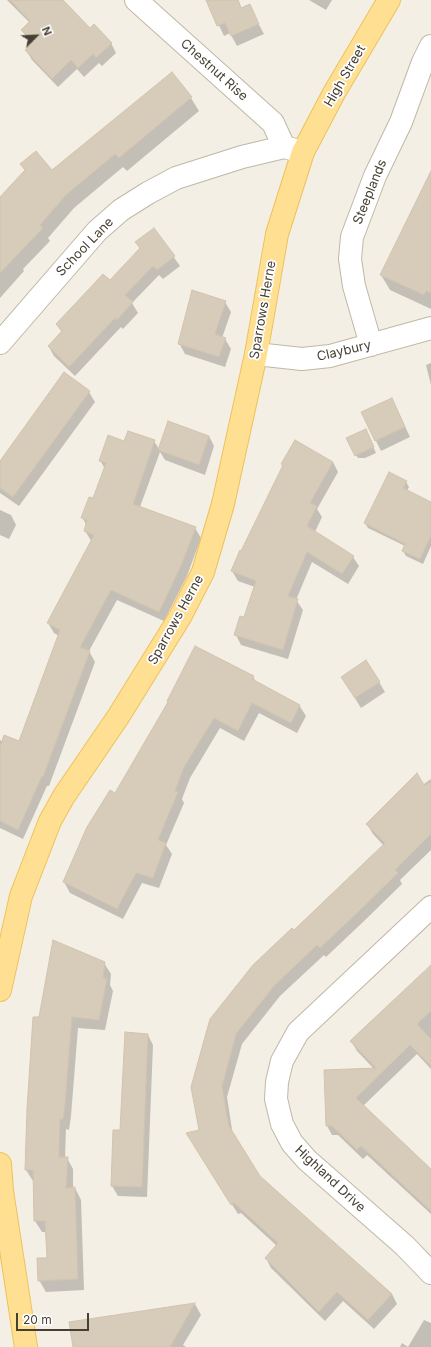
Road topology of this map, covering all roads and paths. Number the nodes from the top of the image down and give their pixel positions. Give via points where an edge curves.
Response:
1 (136, 0) edge
2 (389, 0) edge
3 (431, 46) edge
4 (293, 150) junction
5 (431, 328) edge
6 (0, 343) edge
7 (371, 344) junction
8 (256, 354) junction
9 (431, 907) edge
10 (0, 990) edge
11 (0, 1164) edge
12 (431, 1273) edge
13 (26, 1347) edge

1 - 4 street, Chestnut Rise via 273,123
2 - 4 main road, High Street via 334,93
3 - 7 street, Steeplands via 401,122 375,176 352,237 350,259 354,286
4 - 6 street, School Lane via 228,160 176,178 121,210 74,256
4 - 8 main road, Sparrows Herne
5 - 7 street, Claybury
7 - 8 street, Claybury via 330,356 302,359
8 - 10 main road, Sparrows Herne via 223,504 203,572 176,623 50,821 21,896
9 - 12 street, Highland Drive via 298,1032 282,1061 276,1100 282,1124 292,1143
11 - 13 main road

